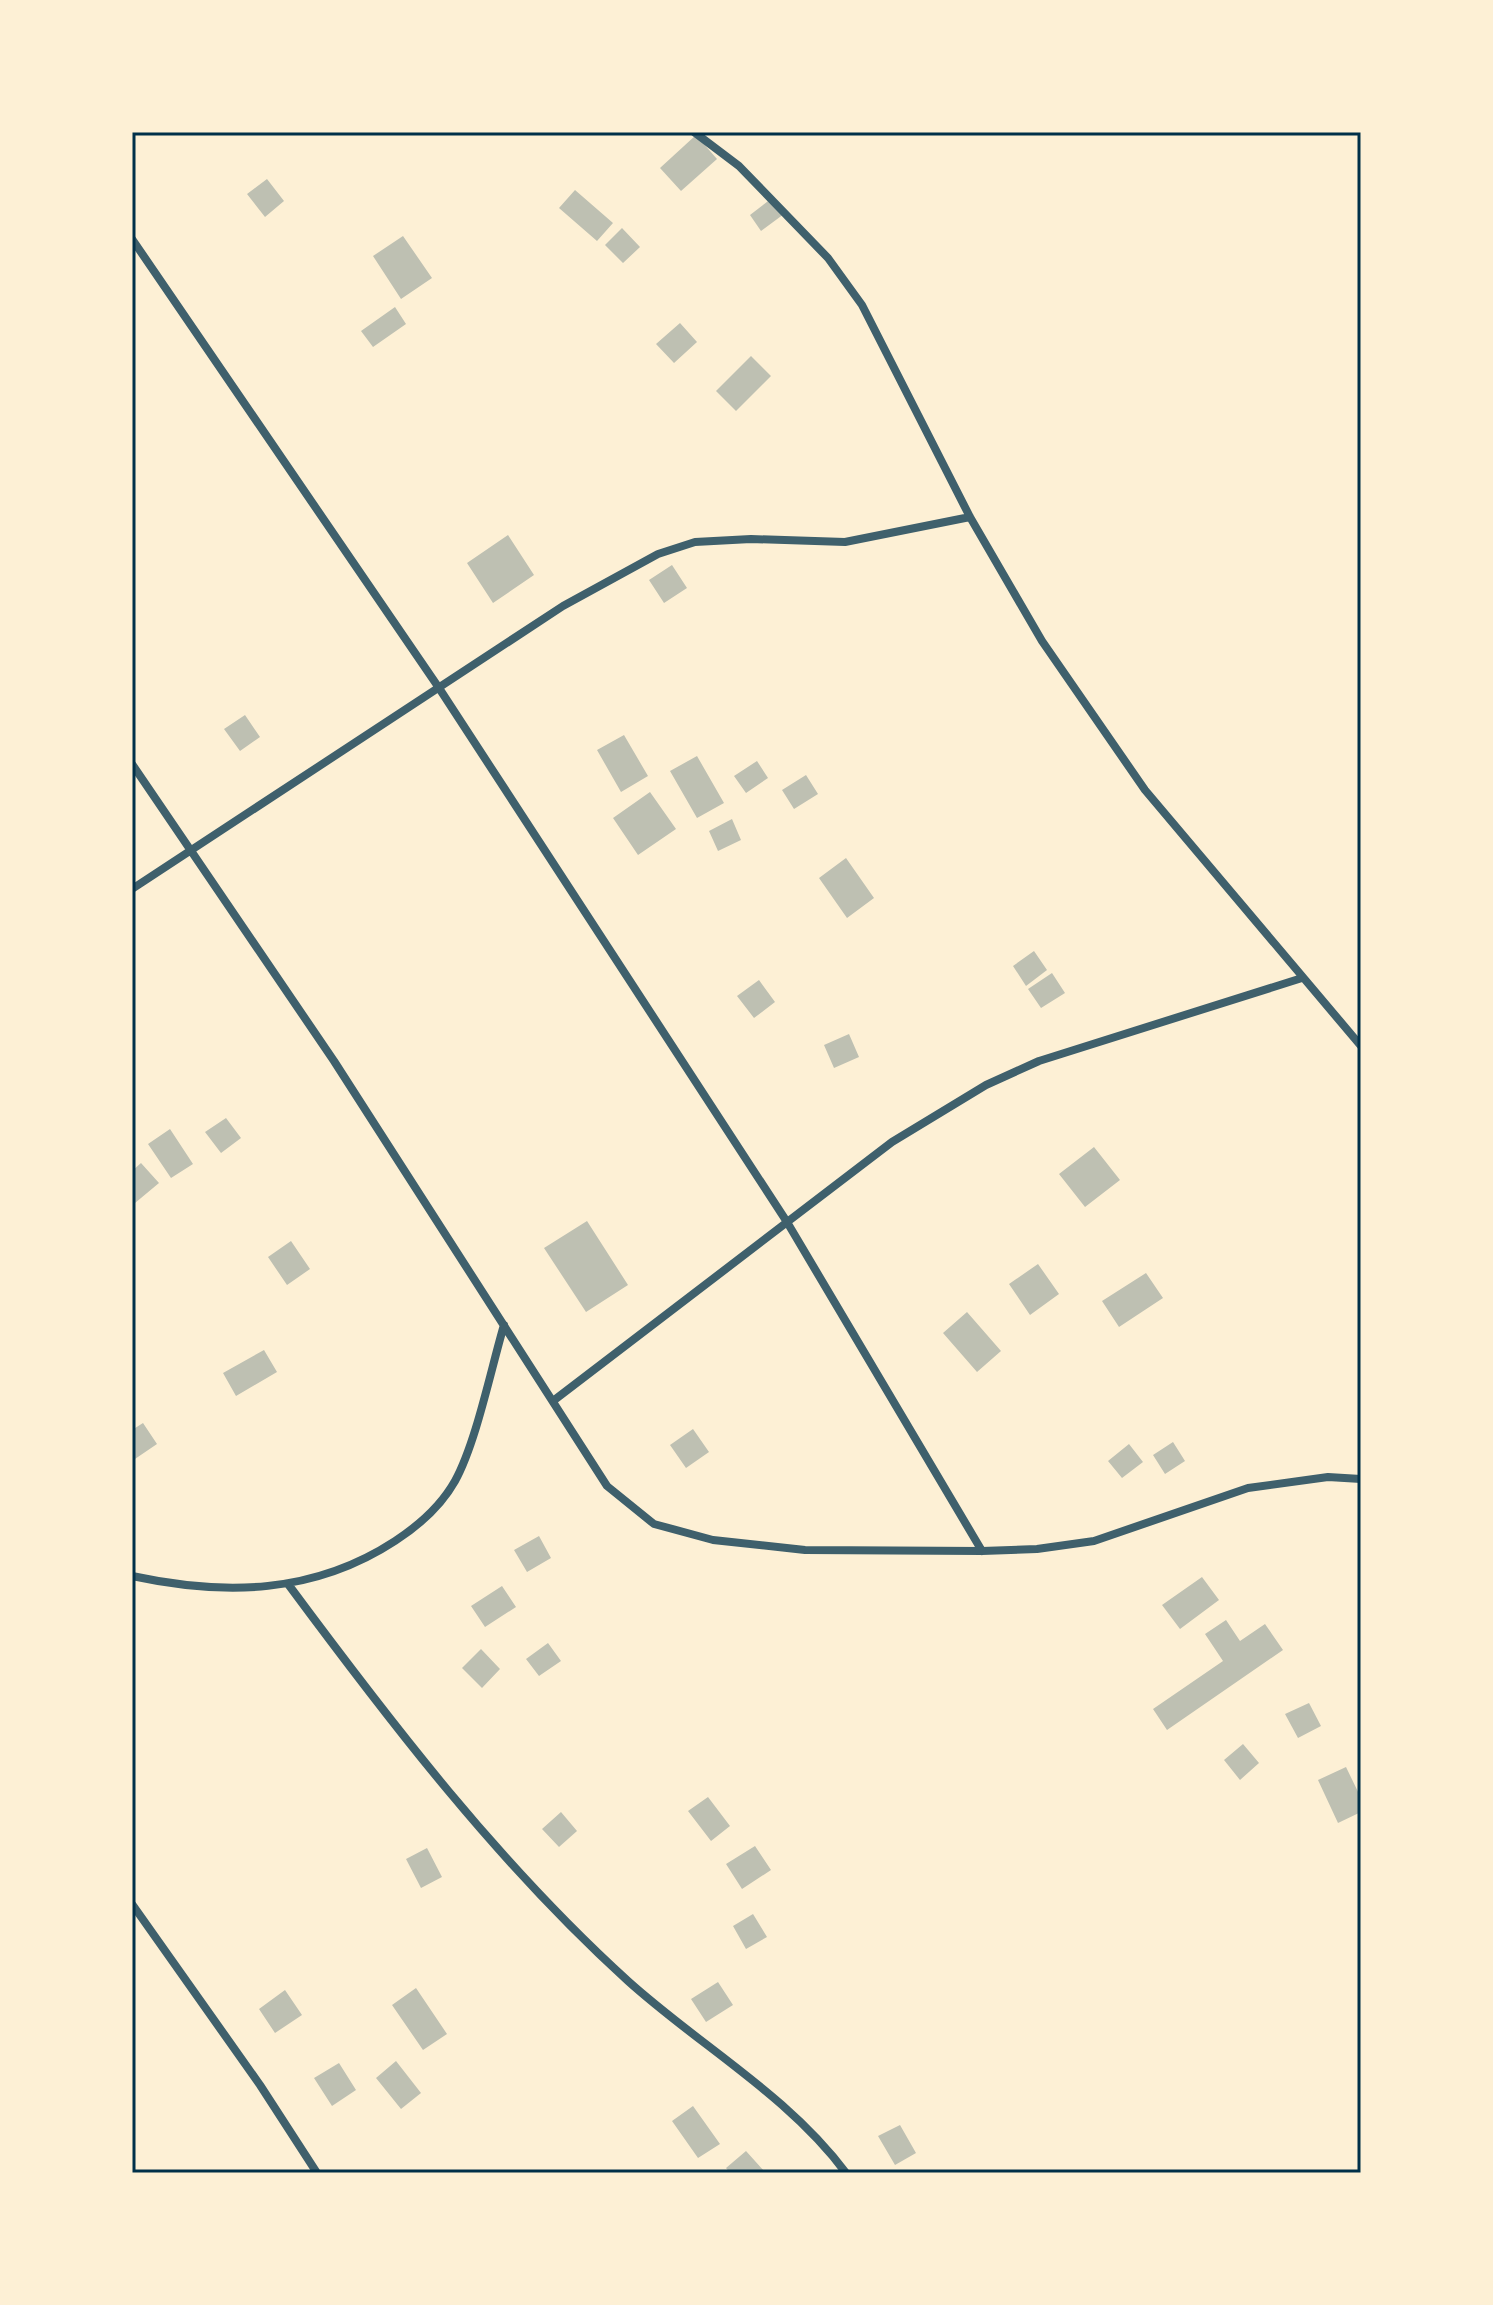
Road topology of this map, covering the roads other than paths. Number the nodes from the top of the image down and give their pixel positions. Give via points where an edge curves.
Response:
1 (694, 132) edge
2 (132, 239) edge
3 (970, 517) junction
4 (439, 688) junction
5 (132, 764) edge
6 (190, 850) junction
7 (132, 889) edge
8 (1302, 978) junction
9 (1361, 1046) edge
10 (787, 1222) junction
11 (504, 1325) junction
12 (553, 1401) junction
13 (1361, 1479) edge
14 (982, 1551) junction
15 (132, 1576) edge
16 (288, 1584) junction
17 (132, 1904) edge
18 (317, 2173) edge
19 (846, 2173) edge

1 - 3 street via 784,209 862,305
2 - 4 street
3 - 4 street via 845,542 751,539 658,554 563,606
3 - 8 street via 1042,641 1145,790
4 - 6 street
4 - 10 street
5 - 6 street
6 - 7 street
6 - 11 street
8 - 9 street
8 - 10 street via 1039,1061 986,1085 892,1142
10 - 12 street
10 - 14 street
11 - 12 street
11 - 16 street via 455,1480 436,1507 371,1557 329,1575
12 - 14 street via 607,1486 654,1524 713,1540 805,1550
13 - 14 street via 1328,1477 1248,1488 1094,1541
15 - 16 street via 208,1588
16 - 19 street via 425,1764 561,1914 628,1981 819,2137
17 - 18 street

